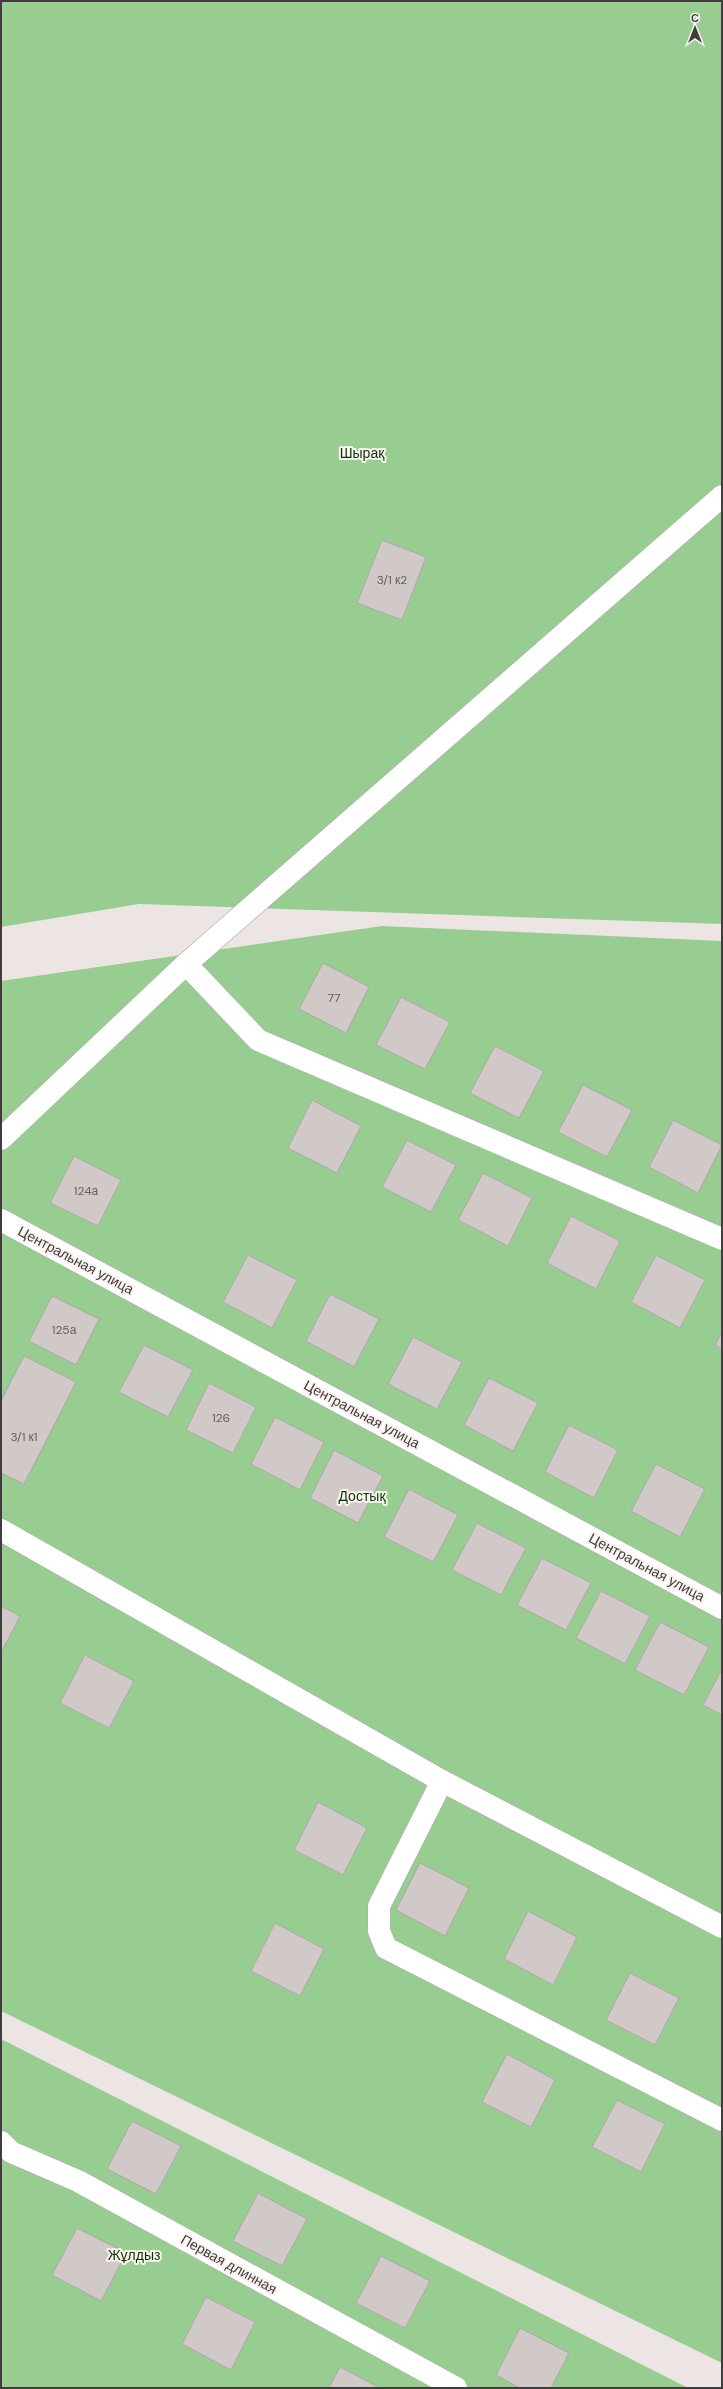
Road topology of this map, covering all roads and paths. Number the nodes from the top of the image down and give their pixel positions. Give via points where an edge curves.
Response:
1 (722, 496) edge
2 (186, 964) junction
3 (1, 1140) edge
4 (1, 1220) edge
5 (722, 1238) edge
6 (1, 1530) edge
7 (722, 1608) edge
8 (442, 1780) junction
9 (722, 1928) edge
10 (722, 2120) edge
11 (1, 2142) edge
12 (456, 2388) edge

1 - 2 street
2 - 3 street
2 - 5 street via 258,1040
4 - 7 street, Центральная улица
6 - 8 street
8 - 9 street
8 - 10 street via 379,1906 379,1931 386,1948
11 - 12 street, Первая длинная via 11,2152 78,2181

